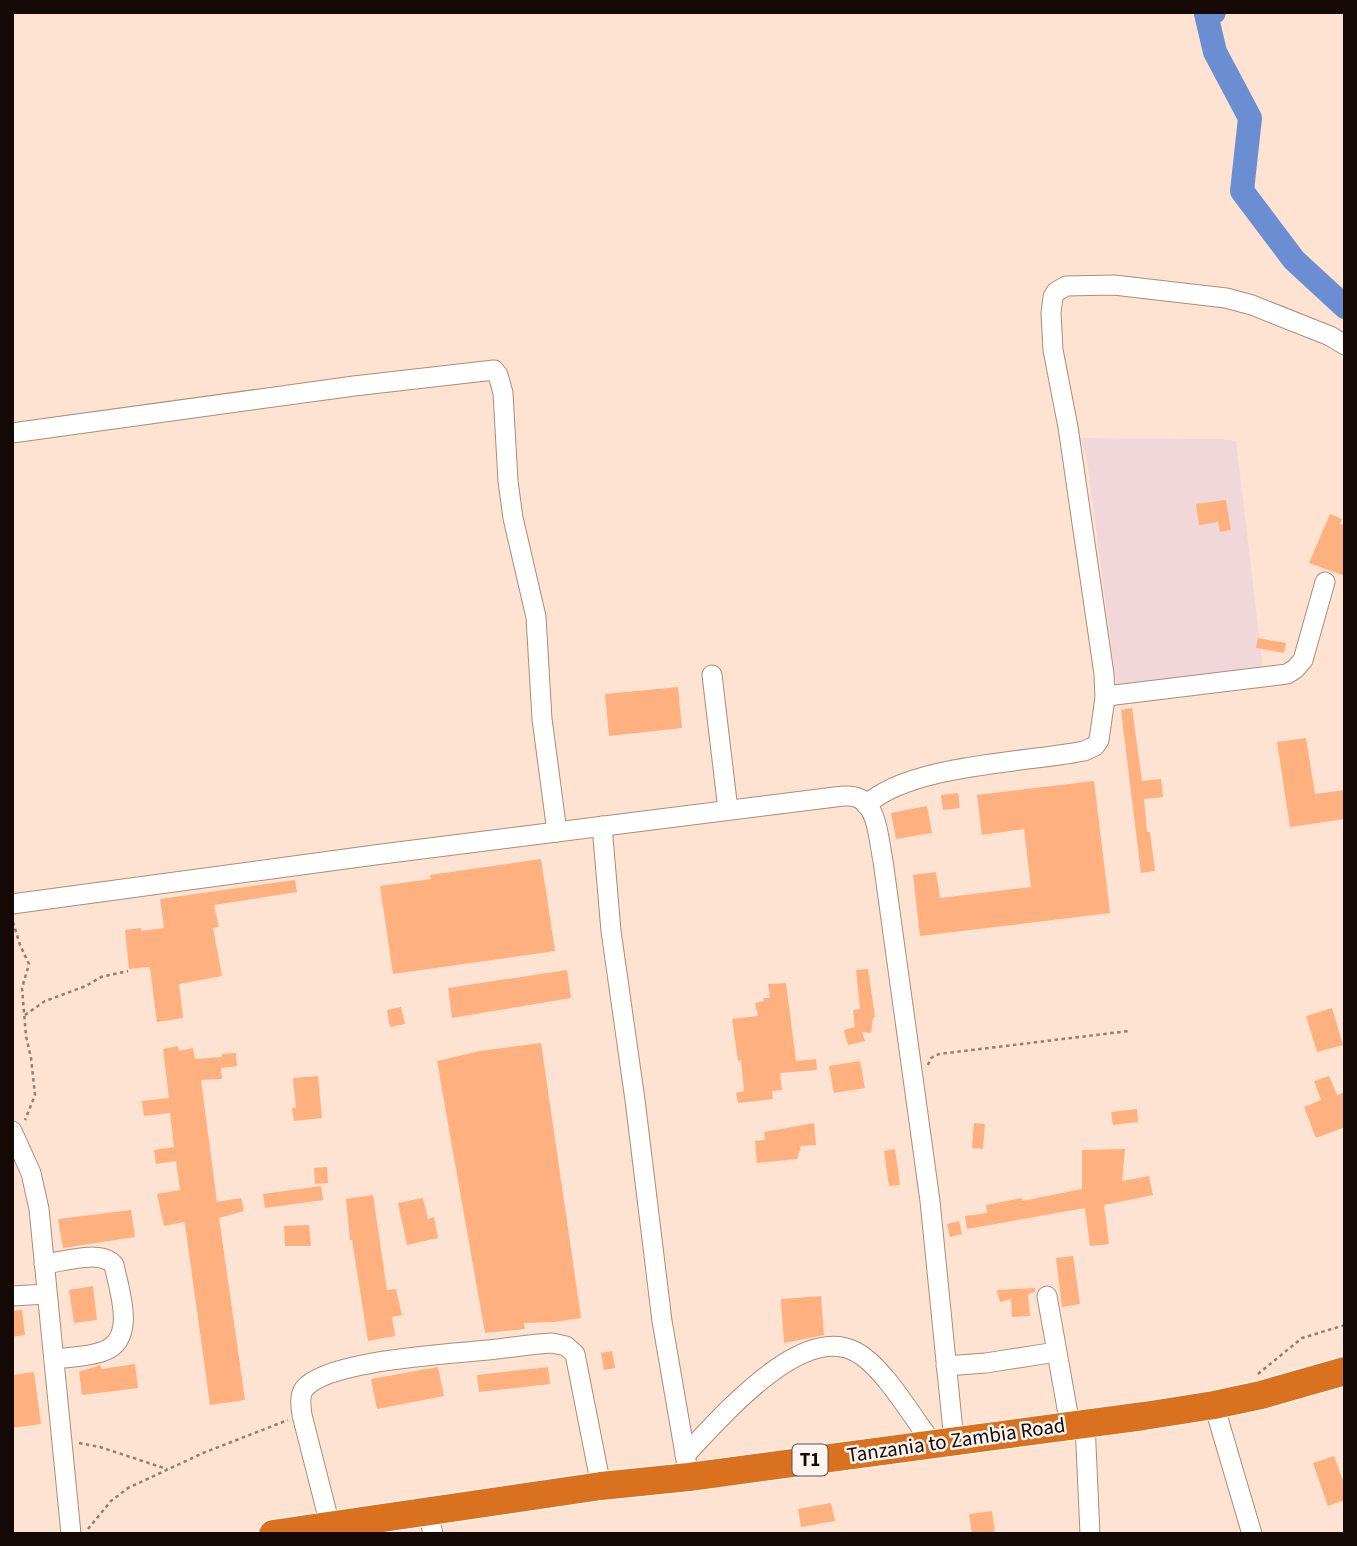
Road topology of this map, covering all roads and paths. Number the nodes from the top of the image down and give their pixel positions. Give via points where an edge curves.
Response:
1 (1345, 345) edge
2 (12, 433) edge
3 (1325, 582) dead end
4 (712, 675) dead end
5 (1105, 698) junction
6 (866, 805) junction
7 (728, 810) junction
8 (602, 826) junction
9 (557, 832) junction
10 (12, 904) edge
11 (12, 917) edge
12 (128, 971) dead end
13 (25, 1016) junction
14 (1129, 1031) dead end
15 (912, 1077) junction
16 (15, 1137) edge
17 (44, 1264) junction
18 (47, 1294) junction
19 (12, 1296) edge
20 (1047, 1296) dead end
21 (1345, 1325) edge
22 (1056, 1352) junction
23 (54, 1359) junction
24 (946, 1366) junction
25 (1345, 1371) edge
26 (1227, 1402) junction
27 (302, 1415) junction
28 (1077, 1424) junction
29 (62, 1440) junction
30 (943, 1442) junction
31 (687, 1466) junction
32 (167, 1469) junction
33 (601, 1486) junction
34 (430, 1523) edge
35 (330, 1525) junction
36 (71, 1534) edge
37 (84, 1534) edge
38 (273, 1534) edge
39 (1090, 1534) edge
40 (1252, 1534) edge

1 - 5 street via 1226,298 1114,285 1066,286 1056,292 1051,306 1053,350 1091,578
2 - 9 street via 494,370 503,393 513,519 536,617 542,719
3 - 5 street via 1303,660 1287,674
4 - 7 street
5 - 6 street via 1099,740 1084,751 928,775 880,794
6 - 7 street via 857,798 835,797
6 - 15 street via 873,814 883,861
7 - 8 street
8 - 9 street
8 - 31 street via 611,932 659,1296
9 - 10 street
11 - 13 path via 29,964 22,984
12 - 13 path via 101,977 45,1001
13 - 16 path via 34,1098
14 - 15 path via 939,1054
15 - 24 street
16 - 17 street via 31,1172
17 - 18 street
17 - 23 street via 96,1257 110,1261 124,1322 122,1334 104,1352
18 - 19 street
18 - 23 street
20 - 22 street
21 - 26 path via 1302,1338
22 - 24 street
22 - 28 street
23 - 29 street
24 - 30 street
25 - 26 highway, Tanzania to Zambia Road / T1
26 - 28 highway, Tanzania to Zambia Road / T1
26 - 40 street
27 - 32 path
27 - 33 street via 303,1390 348,1368 410,1356 552,1343 566,1346 575,1354
27 - 35 street
28 - 30 highway, Tanzania to Zambia Road / T1
28 - 39 street
29 - 32 path
29 - 36 street
30 - 31 highway, Tanzania to Zambia Road / T1
30 - 31 street via 874,1365 852,1349 826,1346 797,1354 767,1375 733,1406
31 - 33 highway, Tanzania to Zambia Road / T1
32 - 37 path via 111,1501
33 - 34 highway, Tanzania to Zambia Road / T1
34 - 35 highway, Tanzania to Zambia Road / T1
35 - 38 highway, Tanzania to Zambia Road / T1

